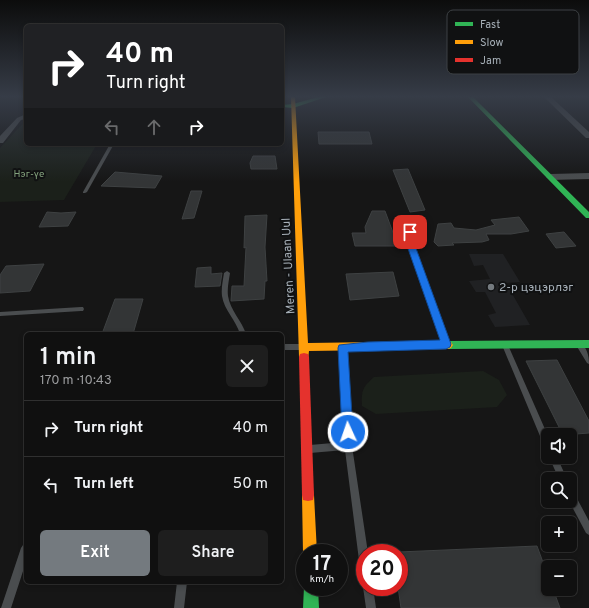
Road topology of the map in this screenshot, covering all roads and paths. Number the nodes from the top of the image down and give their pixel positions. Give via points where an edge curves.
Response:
1 (13, 125) edge
2 (294, 125) edge
3 (498, 125) edge
4 (578, 125) edge
5 (589, 136) edge
6 (0, 141) edge
7 (111, 146) edge
8 (589, 176) edge
9 (550, 177) junction
10 (85, 192) dead end
11 (589, 216) edge
12 (414, 232) dead end
13 (226, 273) dead end
14 (80, 308) dead end
15 (0, 314) edge
16 (242, 332) edge
17 (446, 344) junction
18 (578, 344) junction
19 (589, 344) edge
20 (505, 345) junction
21 (284, 347) edge
22 (304, 347) junction
23 (343, 348) junction
24 (589, 361) edge
25 (541, 429) edge
26 (348, 446) junction
27 (307, 449) junction
28 (577, 507) edge
29 (589, 530) edge
30 (310, 544) edge
31 (362, 544) edge
32 (24, 554) edge
33 (182, 584) edge
34 (311, 596) edge
35 (369, 596) edge
36 (6, 608) edge
37 (179, 608) edge
38 (311, 608) edge
39 (370, 608) edge

1 - 6 street
2 - 22 street, Meren - Ulaan Uul
3 - 9 street
4 - 5 street
7 - 10 lane
8 - 9 street
9 - 11 street
12 - 17 lane via 407,234
13 - 16 lane via 225,295
14 - 15 lane
17 - 20 street
17 - 23 street
18 - 19 street
18 - 20 street
18 - 24 lane
20 - 25 lane
21 - 22 lane
22 - 23 street
22 - 27 street, Meren - Ulaan Uul
23 - 26 lane
26 - 27 lane
26 - 31 lane
27 - 30 street, Meren - Ulaan Uul
28 - 29 lane
32 - 36 lane
33 - 37 lane
34 - 38 street
35 - 39 lane

